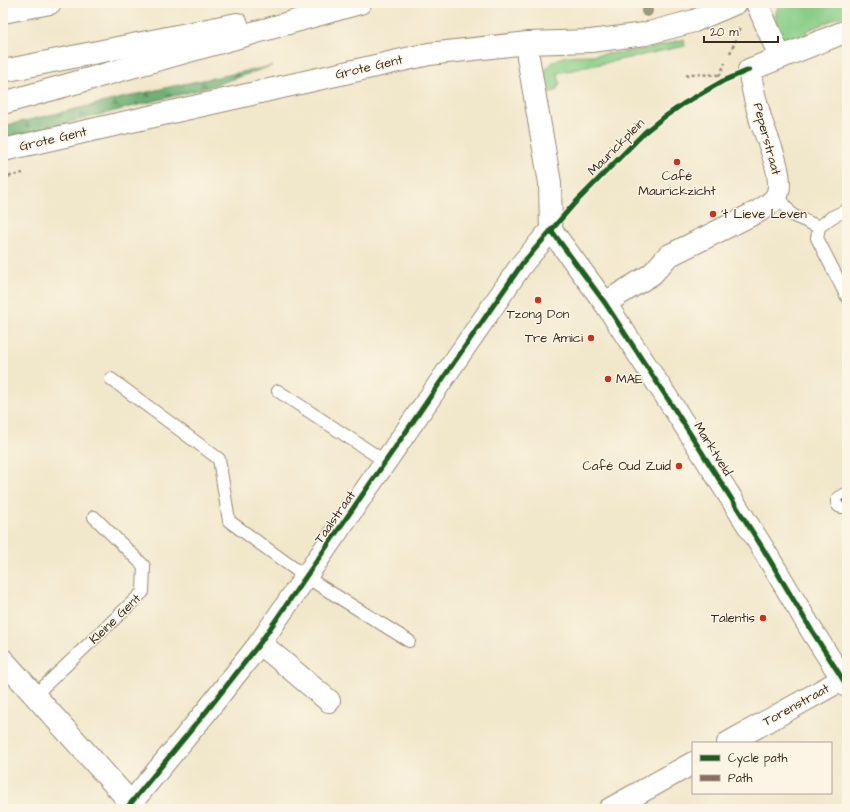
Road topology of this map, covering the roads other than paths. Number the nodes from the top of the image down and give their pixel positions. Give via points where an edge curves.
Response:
1 (340, 3) edge
2 (360, 3) edge
3 (756, 3) edge
4 (3, 4) edge
5 (43, 4) edge
6 (3, 12) edge
7 (738, 13) edge
8 (847, 31) edge
9 (528, 43) junction
10 (780, 57) junction
11 (3, 71) edge
12 (3, 103) edge
13 (3, 150) edge
14 (777, 194) junction
15 (847, 210) edge
16 (819, 226) junction
17 (551, 230) junction
18 (847, 297) edge
19 (605, 303) junction
20 (112, 379) dead end
21 (278, 391) dead end
22 (386, 462) junction
23 (94, 517) dead end
24 (306, 577) junction
25 (409, 641) dead end
26 (260, 643) junction
27 (3, 660) edge
28 (845, 683) edge
29 (35, 695) junction
30 (329, 701) dead end
31 (730, 742) edge
32 (692, 764) edge
33 (128, 806) edge
34 (610, 809) edge

1 - 11 main road
2 - 12 main road
3 - 10 main road
4 - 5 main road
5 - 6 main road
7 - 9 main road, Grote Gent via 646,34 591,41
8 - 10 main road
9 - 13 main road, Grote Gent via 429,54
9 - 17 main road via 528,57 550,183
10 - 14 main road, Peperstraat via 749,70 777,170
14 - 16 lane via 792,214
14 - 19 main road, Peperstraat via 759,211 668,256 652,274
15 - 16 lane
16 - 18 lane via 817,238
17 - 19 main road, Marktveld
17 - 22 main road, Taalstraat via 522,264
19 - 28 main road, Marktveld via 758,540
20 - 24 lane via 219,459 229,521
21 - 22 lane
22 - 24 main road, Taalstraat
23 - 29 lane, Kleine Gent via 144,566 143,592
24 - 25 lane
24 - 26 main road, Taalstraat
26 - 30 main road
26 - 33 main road, Taalstraat
27 - 29 main road
28 - 31 main road, Torenstraat
29 - 33 main road
32 - 34 main road

